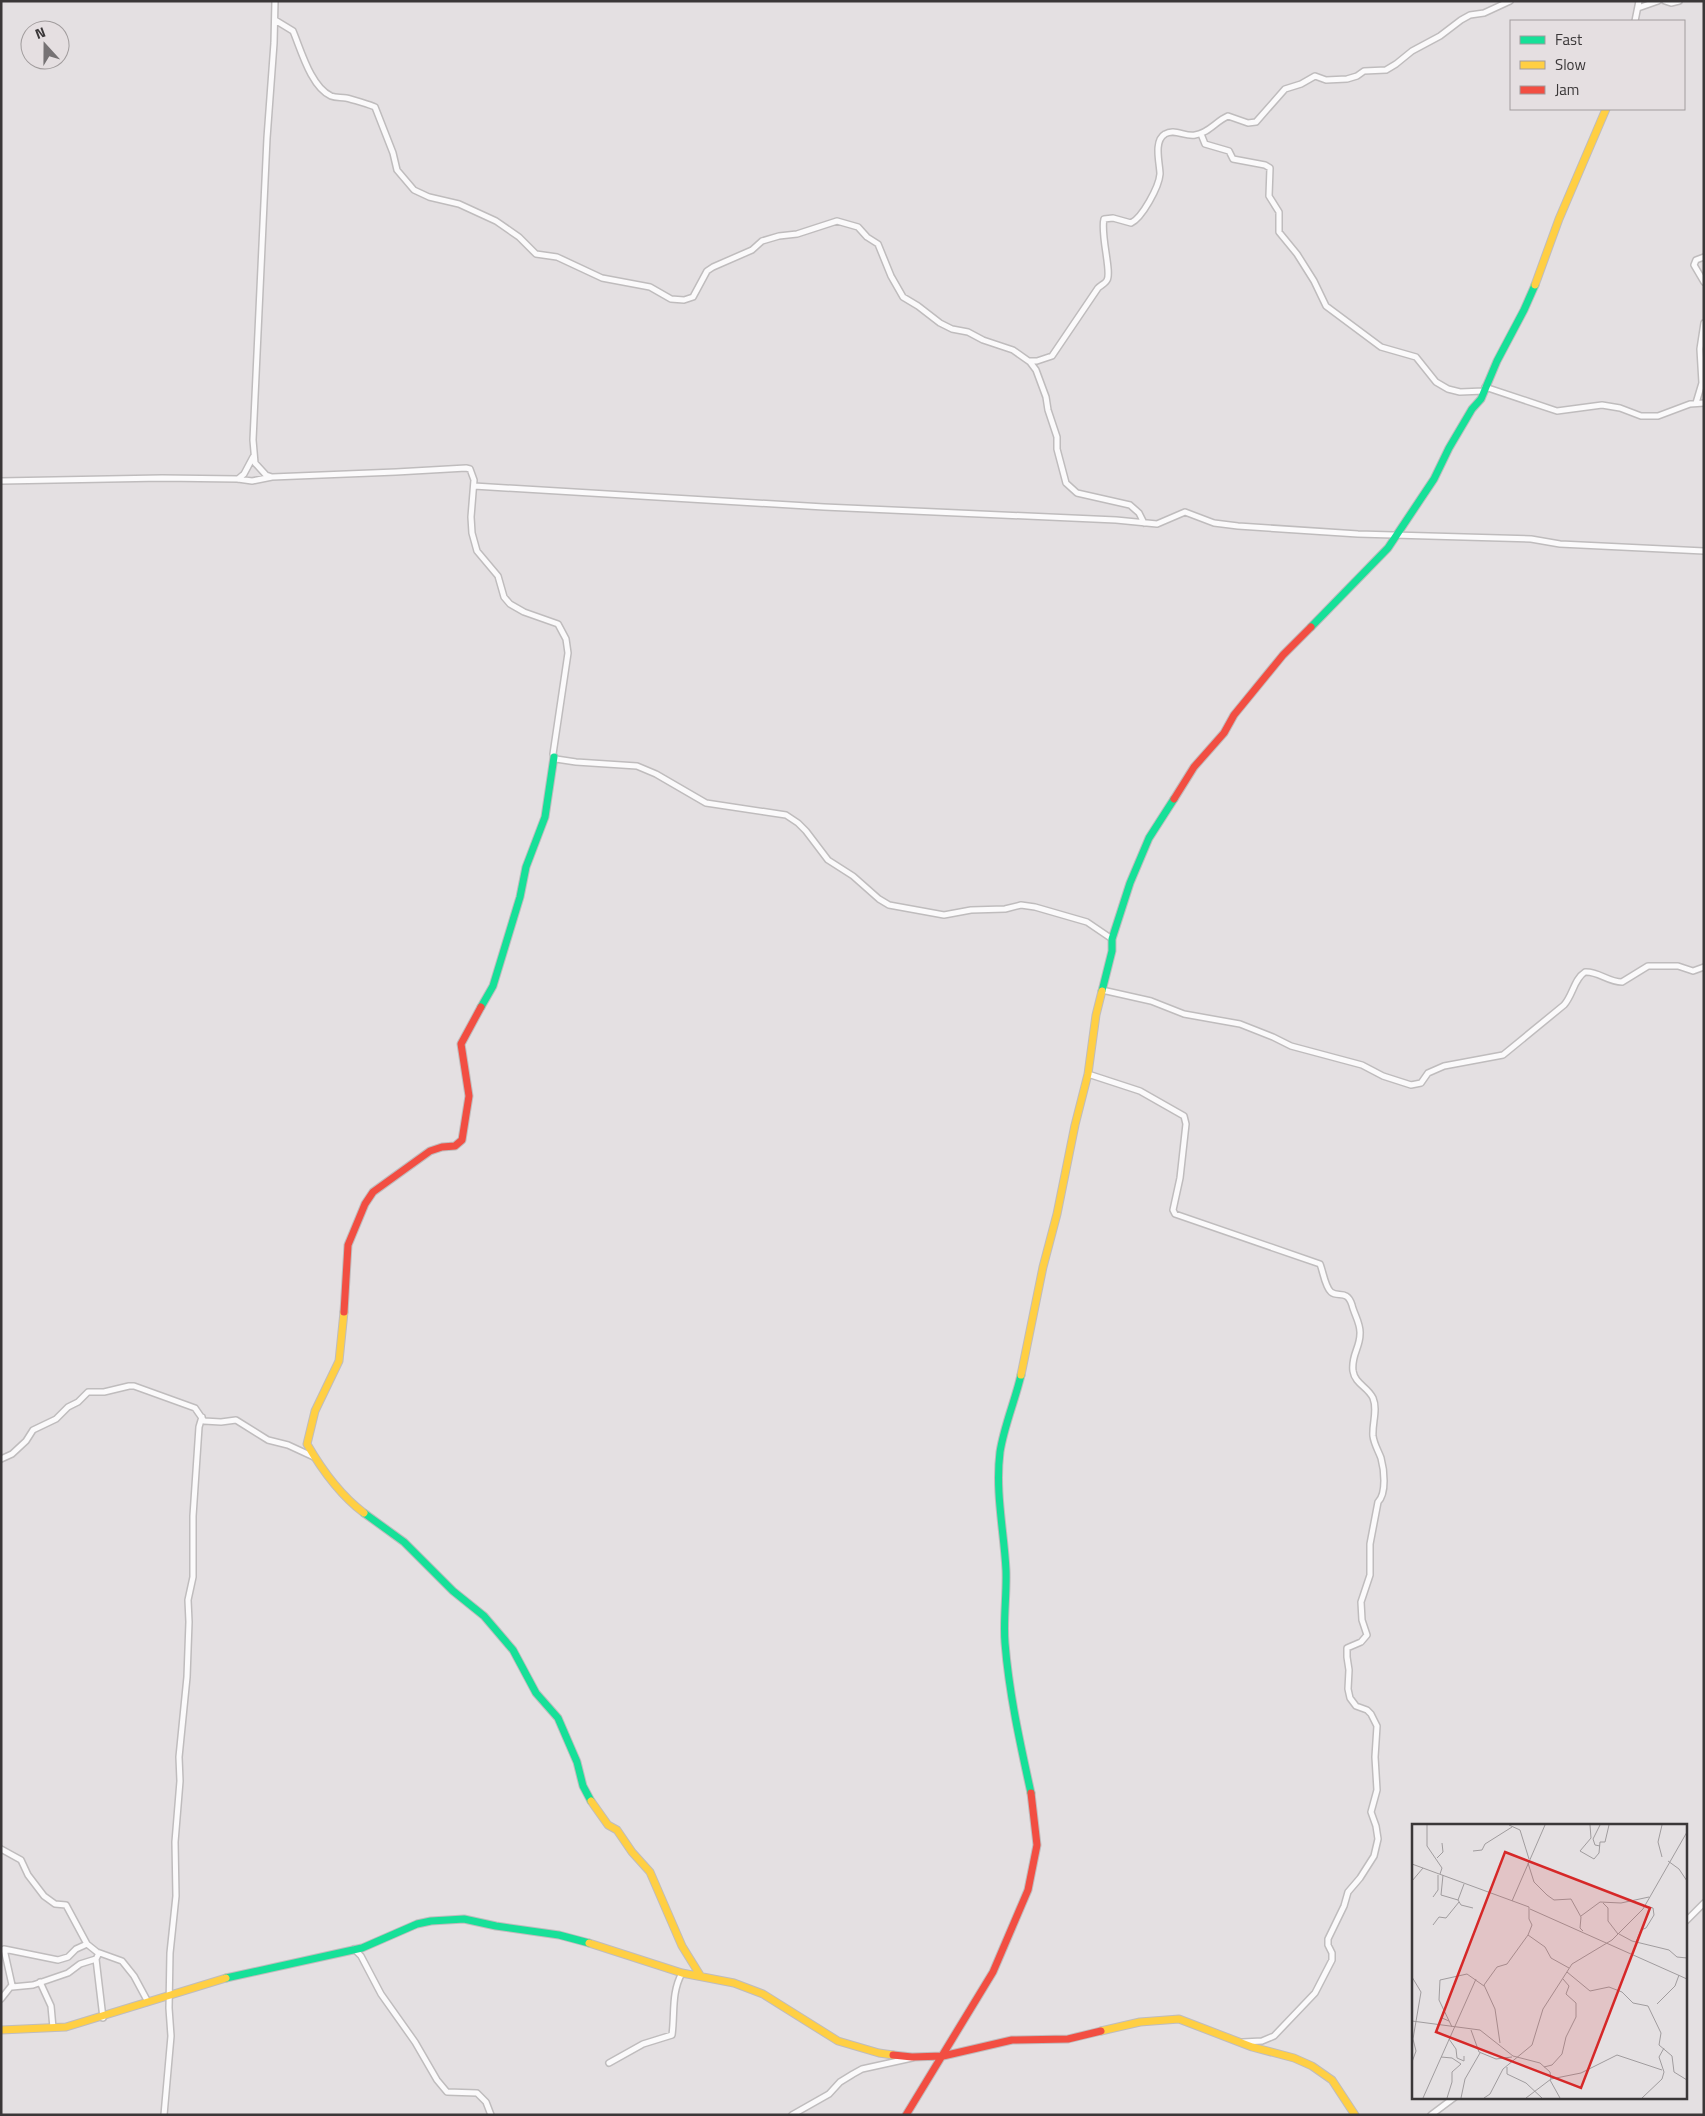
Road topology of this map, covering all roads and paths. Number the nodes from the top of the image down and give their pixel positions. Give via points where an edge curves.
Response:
1 (275, 1) edge
2 (1510, 1) edge
3 (1640, 1) edge
4 (1658, 1) edge
5 (1664, 1) edge
6 (1679, 1) edge
7 (1638, 8) junction
8 (275, 20) junction
9 (1634, 20) edge
10 (1606, 110) edge
11 (1201, 134) junction
12 (1704, 257) edge
13 (1704, 282) edge
14 (1704, 323) edge
15 (1029, 361) junction
16 (1485, 389) junction
17 (1696, 403) junction
18 (1704, 403) edge
19 (253, 456) junction
20 (272, 477) junction
21 (238, 479) junction
22 (1, 481) edge
23 (474, 486) junction
24 (1144, 523) junction
25 (1398, 535) junction
26 (1704, 551) edge
27 (554, 757) junction
28 (1112, 939) junction
29 (1704, 967) edge
30 (1102, 990) junction
31 (1088, 1074) junction
32 (202, 1417) junction
33 (314, 1458) junction
34 (1, 1459) edge
35 (1, 1849) edge
36 (1704, 1902) edge
37 (1688, 1919) edge
38 (87, 1944) junction
39 (354, 1950) junction
40 (99, 1953) junction
41 (96, 1959) junction
42 (682, 1972) junction
43 (700, 1975) junction
44 (40, 1982) junction
45 (12, 1987) junction
46 (170, 1994) junction
47 (1, 1999) edge
48 (148, 2002) junction
49 (103, 2018) junction
50 (53, 2028) junction
51 (1, 2030) edge
52 (1237, 2042) junction
53 (943, 2056) junction
54 (912, 2057) junction
55 (609, 2063) dead end
56 (1454, 2098) edge
57 (164, 2115) edge
58 (491, 2115) edge
59 (792, 2115) edge
60 (906, 2115) edge
61 (1355, 2115) edge
62 (1431, 2115) edge

1 - 8 street
2 - 11 street via 1461,20 1386,70 1364,71 1347,79 1326,80 1312,76 1285,89 1256,122 1248,124 1228,116
3 - 7 street
4 - 7 street
5 - 6 street
7 - 9 street
8 - 15 street via 293,30 320,89 331,96 375,107 397,170 414,190 429,198 459,204 496,221 536,254 557,258 602,278 650,287 671,299 684,300 693,297 713,267 752,250 759,243 841,221 858,227 878,244 890,276 903,297 940,323 1014,350
8 - 19 street
10 - 16 street via 1558,220 1536,282
11 - 15 street via 1191,136 1172,132 1163,135 1157,157 1159,178 1137,220 1131,223 1113,218 1104,220 1107,281 1098,288 1052,356
11 - 16 street via 1205,144 1229,151 1232,159 1270,168 1269,196 1279,212 1279,232 1297,254 1326,306 1381,347 1416,357 1436,382 1448,389 1460,392
12 - 13 street via 1694,263
14 - 17 street via 1700,349 1702,383
15 - 24 street via 1046,397 1066,483 1077,493 1130,505
16 - 17 street via 1558,411 1602,405 1641,416 1658,416
16 - 25 street
17 - 18 street
19 - 20 street via 262,471
19 - 21 street
20 - 21 street via 252,481
20 - 23 street via 466,468 472,471
21 - 22 street
23 - 24 street
23 - 27 street via 473,541 477,551 498,576 504,597 515,607 558,624 566,639 568,653
24 - 25 street via 1162,523 1185,512 1230,526
25 - 26 street via 1532,539 1560,544
25 - 28 street via 1283,655 1194,767 1149,838
27 - 28 street via 576,762 637,766 706,803 786,815 806,830 828,860 889,906 944,915 971,910 1035,907 1087,922
27 - 33 street via 544,817 526,867 493,986 461,1044 469,1096 462,1140 455,1146 430,1152 389,1179 373,1192 361,1211 347,1251 339,1361 315,1411 308,1438 307,1444
28 - 30 street
29 - 30 street via 1693,971 1678,966 1648,966 1622,982 1585,972 1564,1005 1502,1055 1444,1066 1428,1073 1418,1085 1387,1078 1348,1060 1291,1046 1240,1024 1184,1014 1151,1001
30 - 31 street
31 - 52 street via 1140,1091 1184,1116 1186,1124 1175,1214 1320,1264 1330,1290 1334,1294 1343,1294 1352,1303 1360,1334 1353,1357 1354,1375 1370,1393 1374,1403 1374,1437 1381,1459 1383,1489 1370,1544 1370,1574 1361,1602 1367,1634 1346,1653 1350,1698 1356,1706 1371,1714 1377,1726 1377,1790 1370,1812 1378,1832 1377,1846 1374,1856 1348,1892 1328,1939 1332,1960 1315,1993 1274,2036 1262,2041
31 - 53 street via 1058,1214 1043,1267 1030,1339 1000,1454 1000,1512 1006,1571 1005,1642 1015,1719 1034,1805 1036,1856 1028,1890 993,1972
32 - 33 street via 206,1422 236,1420 268,1440 288,1445
32 - 34 street via 195,1408 134,1386 91,1391 56,1419 33,1430 12,1454
32 - 46 street via 193,1516 193,1577 188,1600 187,1677 179,1757
33 - 43 street via 352,1504 404,1542 453,1591 484,1616 513,1650 536,1694 558,1718 590,1801 650,1872 685,1951
35 - 38 street via 21,1860 44,1896 55,1904 66,1905
36 - 37 street
38 - 40 street
38 - 45 street via 58,1960 4,1949
39 - 42 street via 417,1924 464,1919 559,1935
39 - 46 street via 275,1966
39 - 58 street via 361,1956 381,1994 446,2092 477,2093 486,2102
40 - 41 street
40 - 48 street via 122,1961
41 - 44 street
41 - 49 street
42 - 43 street
42 - 55 street via 673,1998 672,2035 643,2044
43 - 54 street via 763,1994 838,2041 879,2053
44 - 45 street
44 - 50 street via 51,2006
45 - 47 street
46 - 48 street
46 - 57 street via 171,2036
48 - 49 street
49 - 50 street
50 - 51 street
52 - 53 street via 1179,2019 1165,2019 1074,2039 1012,2040
52 - 61 street via 1294,2058 1329,2078
53 - 54 street
53 - 60 street
54 - 59 street via 853,2074 828,2094
56 - 62 street

